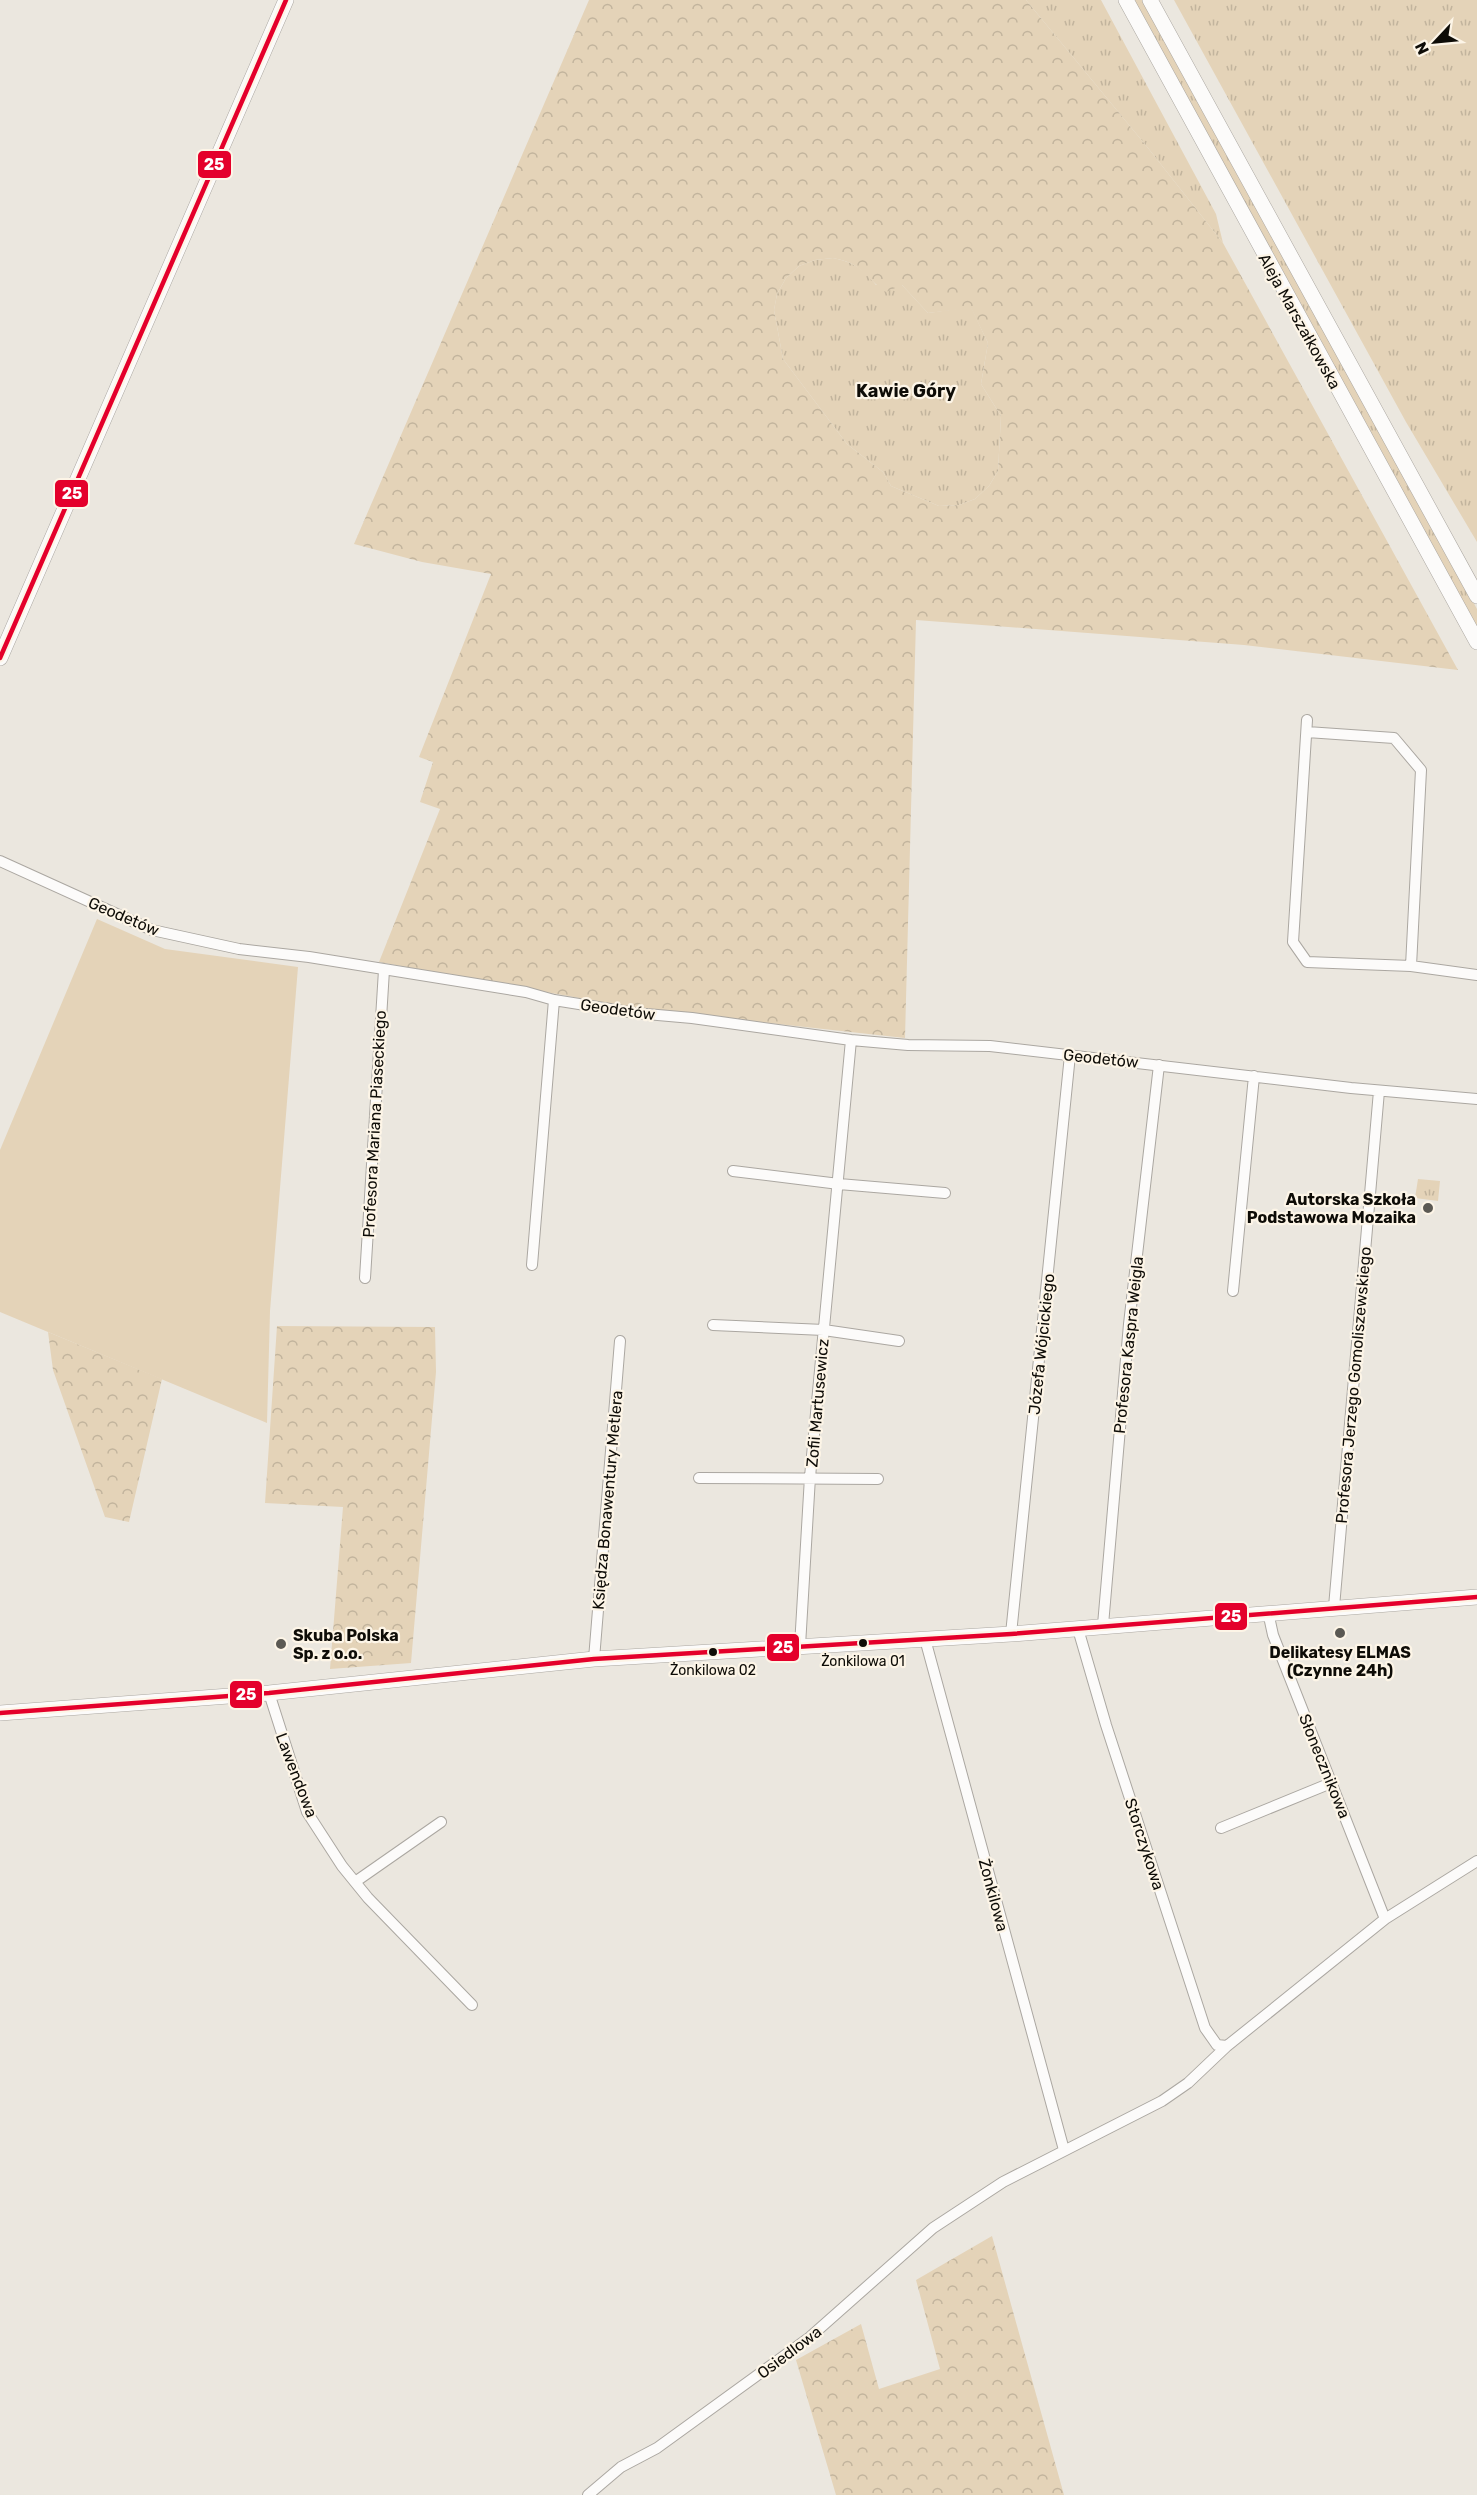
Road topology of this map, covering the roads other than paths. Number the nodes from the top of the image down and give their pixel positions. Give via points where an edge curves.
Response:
1 (286, 0) edge
2 (1126, 0) edge
3 (1150, 0) edge
4 (1477, 596) edge
5 (1477, 642) edge
6 (0, 658) edge
7 (1307, 720) dead end
8 (1307, 732) junction
9 (0, 861) edge
10 (1411, 966) junction
11 (384, 970) junction
12 (1477, 975) edge
13 (554, 1000) junction
14 (851, 1040) junction
15 (1070, 1055) junction
16 (1159, 1065) junction
17 (1254, 1076) junction
18 (1379, 1091) junction
19 (1477, 1099) edge
20 (733, 1171) dead end
21 (839, 1184) junction
22 (945, 1193) dead end
23 (532, 1265) dead end
24 (365, 1278) dead end
25 (1233, 1291) dead end
26 (713, 1325) dead end
27 (824, 1330) junction
28 (620, 1341) dead end
29 (899, 1341) dead end
30 (810, 1477) junction
31 (699, 1478) dead end
32 (878, 1479) dead end
33 (1477, 1597) edge
34 (1334, 1607) junction
35 (1268, 1612) junction
36 (1103, 1625) junction
37 (1078, 1629) junction
38 (1011, 1634) junction
39 (925, 1639) junction
40 (800, 1646) junction
41 (594, 1659) junction
42 (268, 1693) junction
43 (0, 1713) edge
44 (1331, 1783) junction
45 (441, 1822) dead end
46 (1221, 1828) dead end
47 (1477, 1861) edge
48 (355, 1882) junction
49 (1385, 1919) junction
50 (472, 2006) dead end
51 (1227, 2046) junction
52 (1064, 2150) junction
53 (588, 2495) edge

1 - 6 street
2 - 5 street, Aleja Marszałkowska
3 - 4 street, Aleja Marszałkowska
7 - 8 street
8 - 10 street via 1394,738 1420,770
8 - 10 street via 1293,942 1307,962
9 - 11 street, Geodetów via 172,936
10 - 12 street
11 - 13 street, Geodetów via 526,992
11 - 24 street, Profesora Mariana Piaseckiego
13 - 14 street, Geodetów
13 - 23 street
14 - 15 street, Geodetów via 990,1046
14 - 21 street, Zofii Martusewicz
15 - 16 street, Geodetów
15 - 38 street, Józefa Wójcickiego
16 - 17 street, Geodetów
16 - 36 street, Profesora Kaspra Weigla via 1129,1324
17 - 18 street, Geodetów
17 - 25 street
18 - 19 street, Geodetów
18 - 34 street, Profesora Jerzego Gomoliszewskiego
20 - 21 street
21 - 22 street
21 - 27 street, Zofii Martusewicz
26 - 27 street, Zofii Martusewicz
27 - 29 street, Zofii Martusewicz
27 - 30 street, Zofii Martusewicz
28 - 41 street, Księdza Bonawentury Metlera
30 - 31 street, Zofii Martusewicz
30 - 32 street, Zofii Martusewicz
30 - 40 street, Zofii Martusewicz
33 - 34 street
34 - 35 street
35 - 36 street
35 - 44 street, Słonecznikowa via 1273,1635
36 - 37 street
37 - 38 street
37 - 51 street, Storczykowa via 1205,2028 1216,2045
38 - 39 street
39 - 40 street
39 - 52 street, Żonkilowa
40 - 41 street
41 - 42 street
42 - 43 street
42 - 48 street, Lawendowa via 308,1812
44 - 46 street
44 - 49 street, Słonecznikowa
45 - 48 street
47 - 49 street, Osiedlowa
48 - 50 street, Lawendowa
49 - 51 street, Osiedlowa
51 - 52 street, Osiedlowa via 1188,2083 1162,2101
52 - 53 street, Osiedlowa via 980,2196 933,2228 810,2337 657,2448 621,2467

